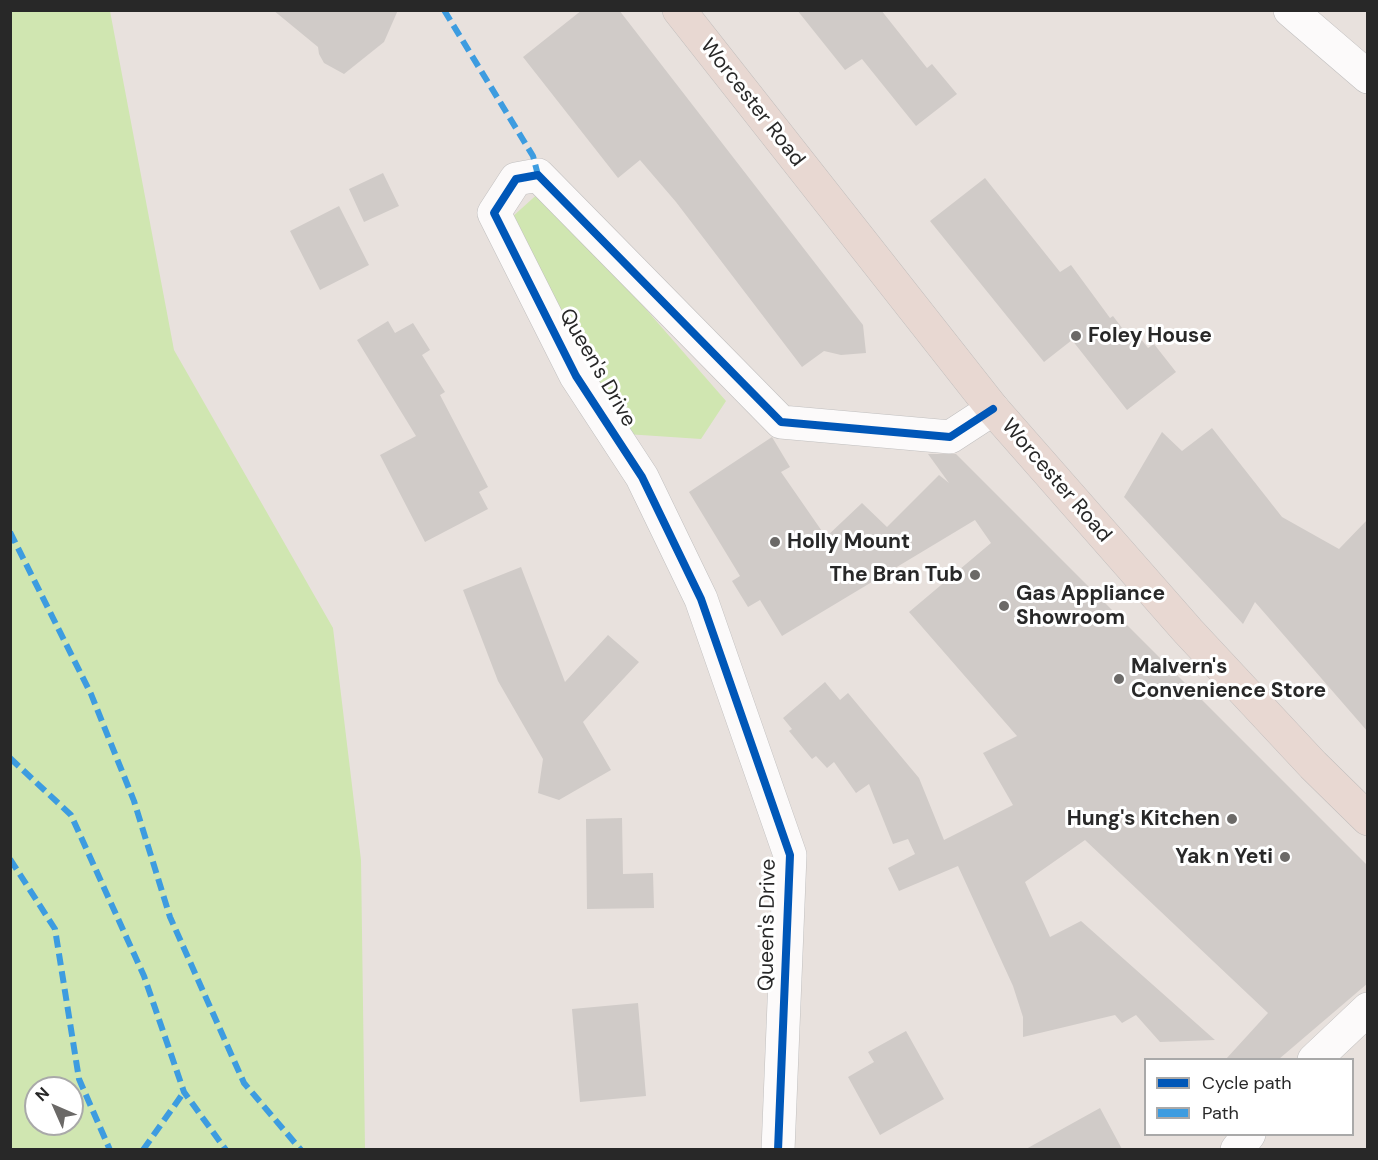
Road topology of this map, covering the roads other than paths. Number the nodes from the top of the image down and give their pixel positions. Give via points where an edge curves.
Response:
1 (679, 10) edge
2 (1290, 10) edge
3 (1368, 77) edge
4 (993, 409) junction
5 (1368, 819) edge
6 (1368, 1009) edge
7 (1315, 1058) edge
8 (1247, 1136) edge
9 (778, 1149) edge
10 (1237, 1149) edge

1 - 4 highway, Worcester Road
2 - 3 street
4 - 5 highway, Worcester Road via 1188,631
4 - 9 street, Queen's Drive via 950,437 781,422 538,175 516,179 494,213 576,376 642,477 701,599 790,855
6 - 7 street
8 - 10 street

